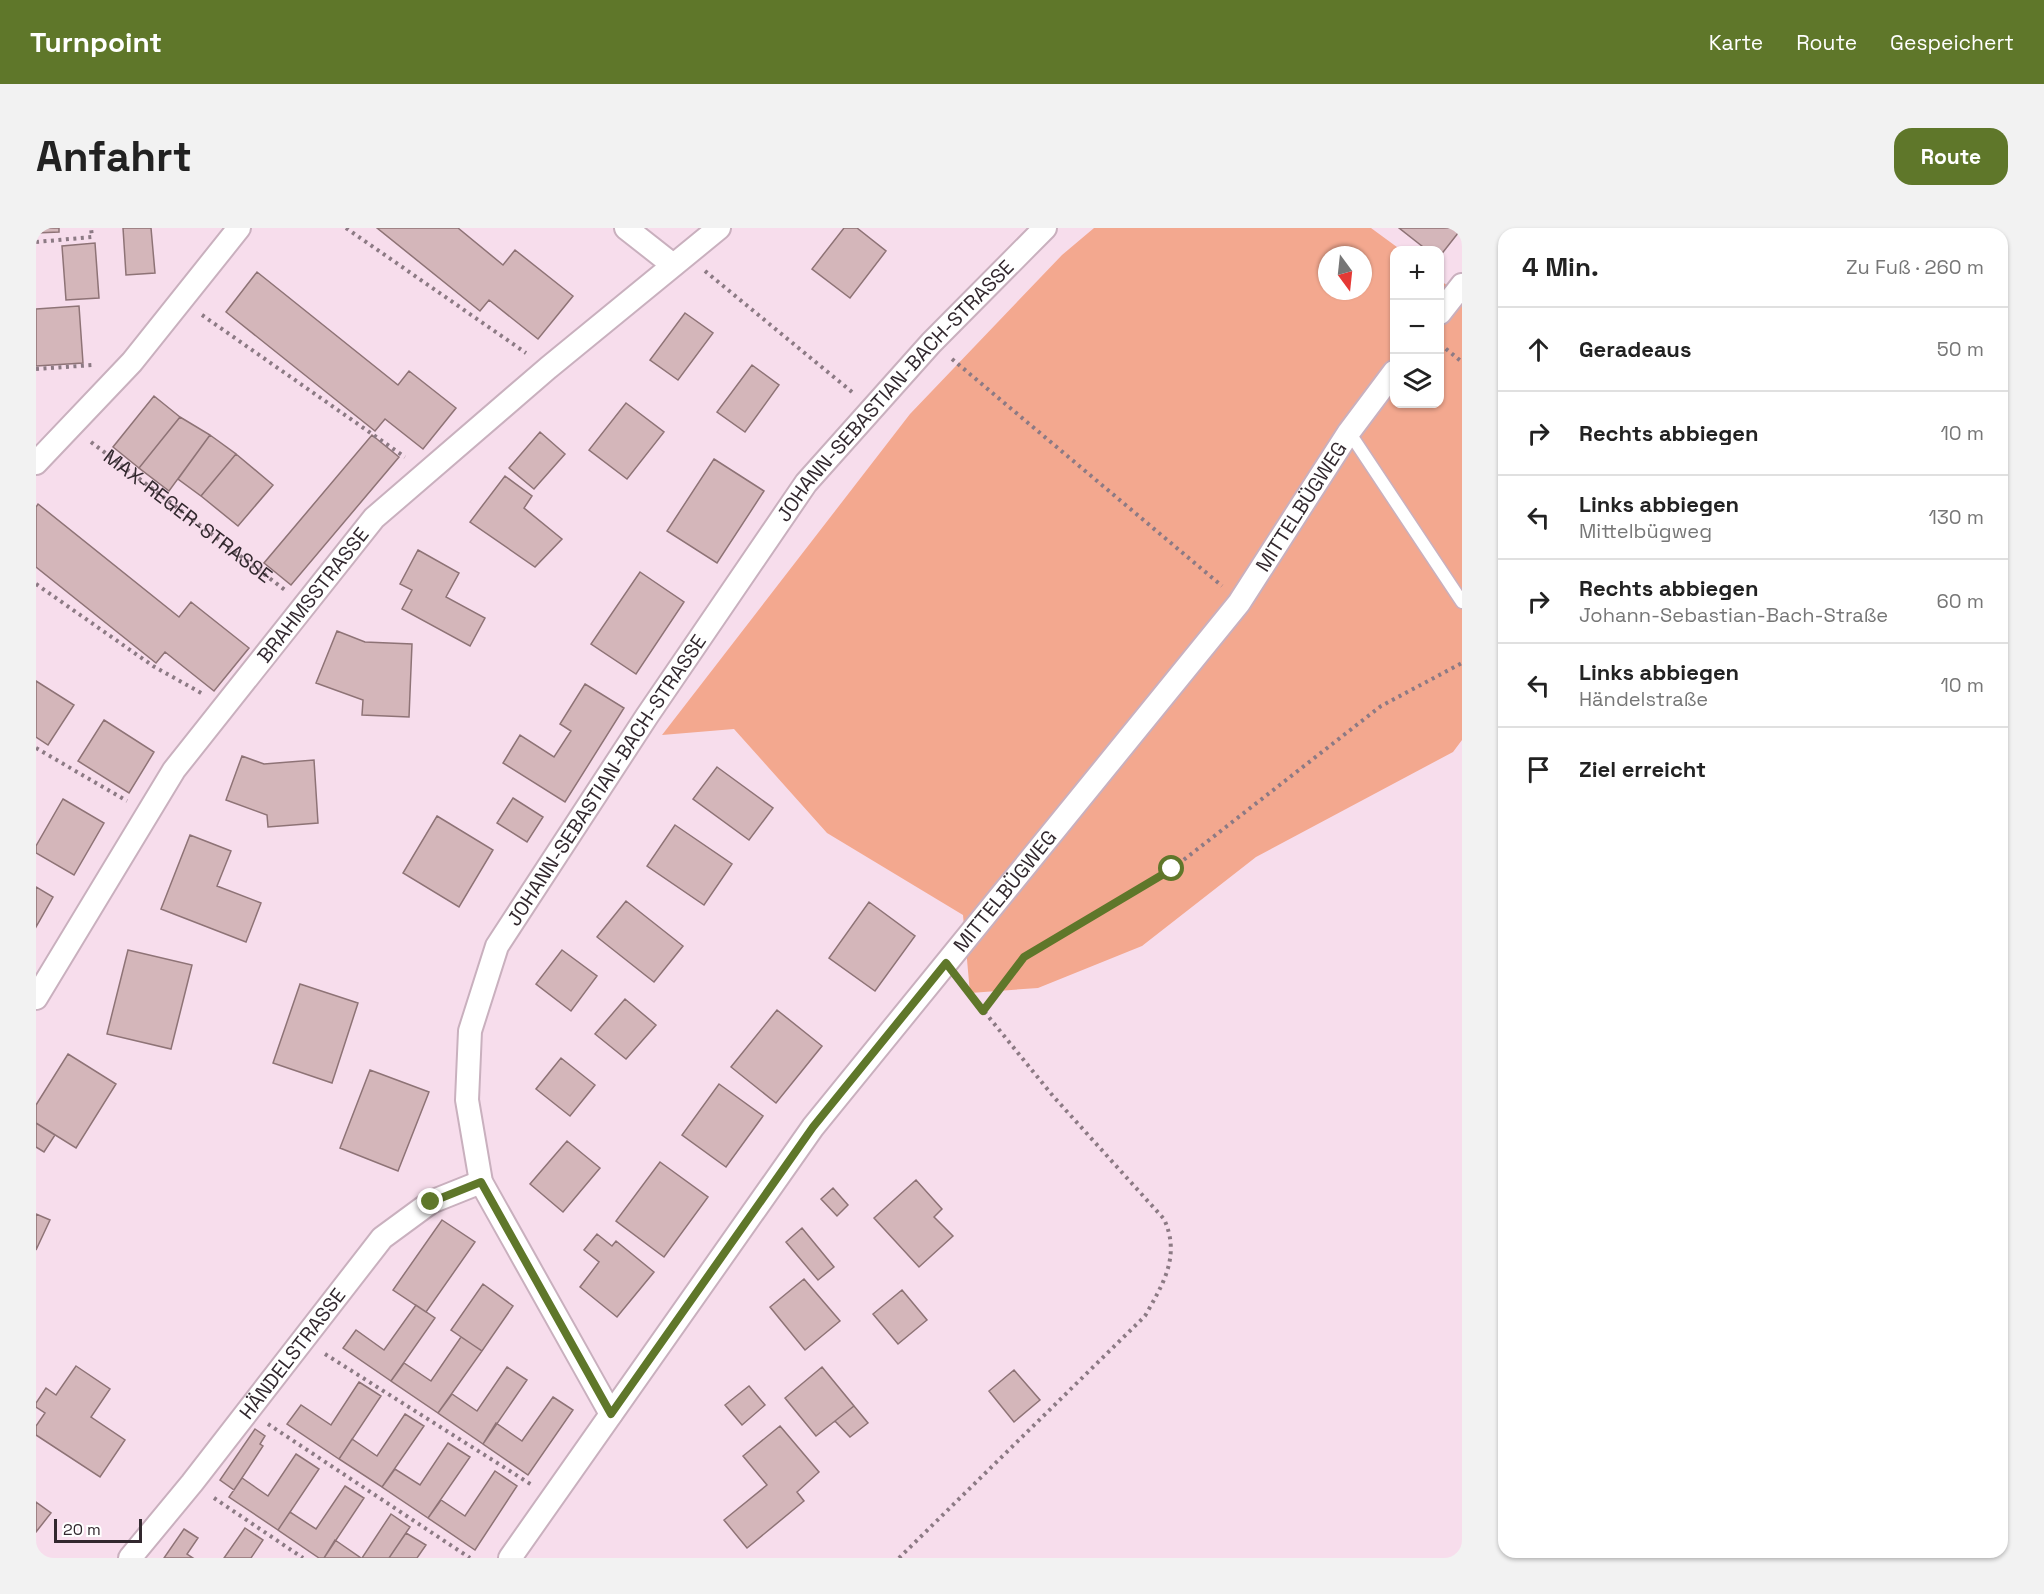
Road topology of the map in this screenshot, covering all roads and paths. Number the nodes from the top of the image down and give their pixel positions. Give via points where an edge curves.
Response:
1 (92, 228) edge
2 (238, 228) edge
3 (346, 228) edge
4 (626, 228) edge
5 (719, 228) edge
6 (1045, 228) edge
7 (36, 242) edge
8 (680, 260) junction
9 (1462, 285) edge
10 (182, 301) junction
11 (1444, 308) edge
12 (1444, 347) edge
13 (132, 362) junction
14 (1462, 362) edge
15 (548, 368) junction
16 (36, 369) edge
17 (976, 379) dead end
18 (1390, 379) edge
19 (872, 408) junction
20 (71, 427) junction
21 (1349, 432) junction
22 (36, 464) edge
23 (427, 472) junction
24 (1214, 579) dead end
25 (36, 584) edge
26 (1462, 602) edge
27 (305, 606) junction
28 (1462, 663) edge
29 (225, 706) junction
30 (36, 748) edge
31 (148, 813) junction
32 (946, 963) junction
33 (36, 998) edge
34 (983, 1011) junction
35 (481, 1182) junction
36 (304, 1340) junction
37 (247, 1411) junction
38 (611, 1414) junction
39 (192, 1483) junction
40 (552, 1498) junction
41 (130, 1558) edge
42 (303, 1558) edge
43 (470, 1558) edge
44 (510, 1558) edge
45 (899, 1558) edge

1 - 7 path via 92,237
2 - 10 street
3 - 15 path
4 - 8 street
5 - 8 street, BRAHMSSTRASSE
6 - 19 street, JOHANN-SEBASTIAN-BACH-STRASSE
8 - 15 street, BRAHMSSTRASSE
8 - 19 path
9 - 11 street
10 - 13 street
10 - 23 path
12 - 14 path
13 - 16 path
13 - 20 street
15 - 23 street, BRAHMSSTRASSE
17 - 24 path
18 - 21 street, MITTELBÜGWEG
19 - 35 street, JOHANN-SEBASTIAN-BACH-STRASSE via 806,483 497,946 470,1030 467,1100
20 - 22 street
20 - 27 path, MAX-REGER-STRASSE
21 - 26 lane
21 - 32 street, MITTELBÜGWEG via 1239,603
23 - 27 street, BRAHMSSTRASSE via 374,518
25 - 29 path via 153,666
27 - 29 street, BRAHMSSTRASSE
28 - 34 path via 1381,706 1172,869 1024,957
29 - 31 street, BRAHMSSTRASSE via 174,771
30 - 31 path
31 - 33 street, BRAHMSSTRASSE
32 - 34 path
32 - 38 street, MITTELBÜGWEG via 813,1127
34 - 45 path via 1164,1219 1171,1234 1172,1256 1161,1289 1145,1316
35 - 36 street, HÄNDELSTRASSE via 431,1202 382,1238
35 - 38 street, JOHANN-SEBASTIAN-BACH-STRASSE
36 - 37 street, HÄNDELSTRASSE
36 - 40 path
37 - 39 street, HÄNDELSTRASSE
37 - 43 path
38 - 40 street, MITTELBÜGWEG
39 - 41 street, HÄNDELSTRASSE
39 - 42 path
40 - 44 street, MITTELBÜGWEG

